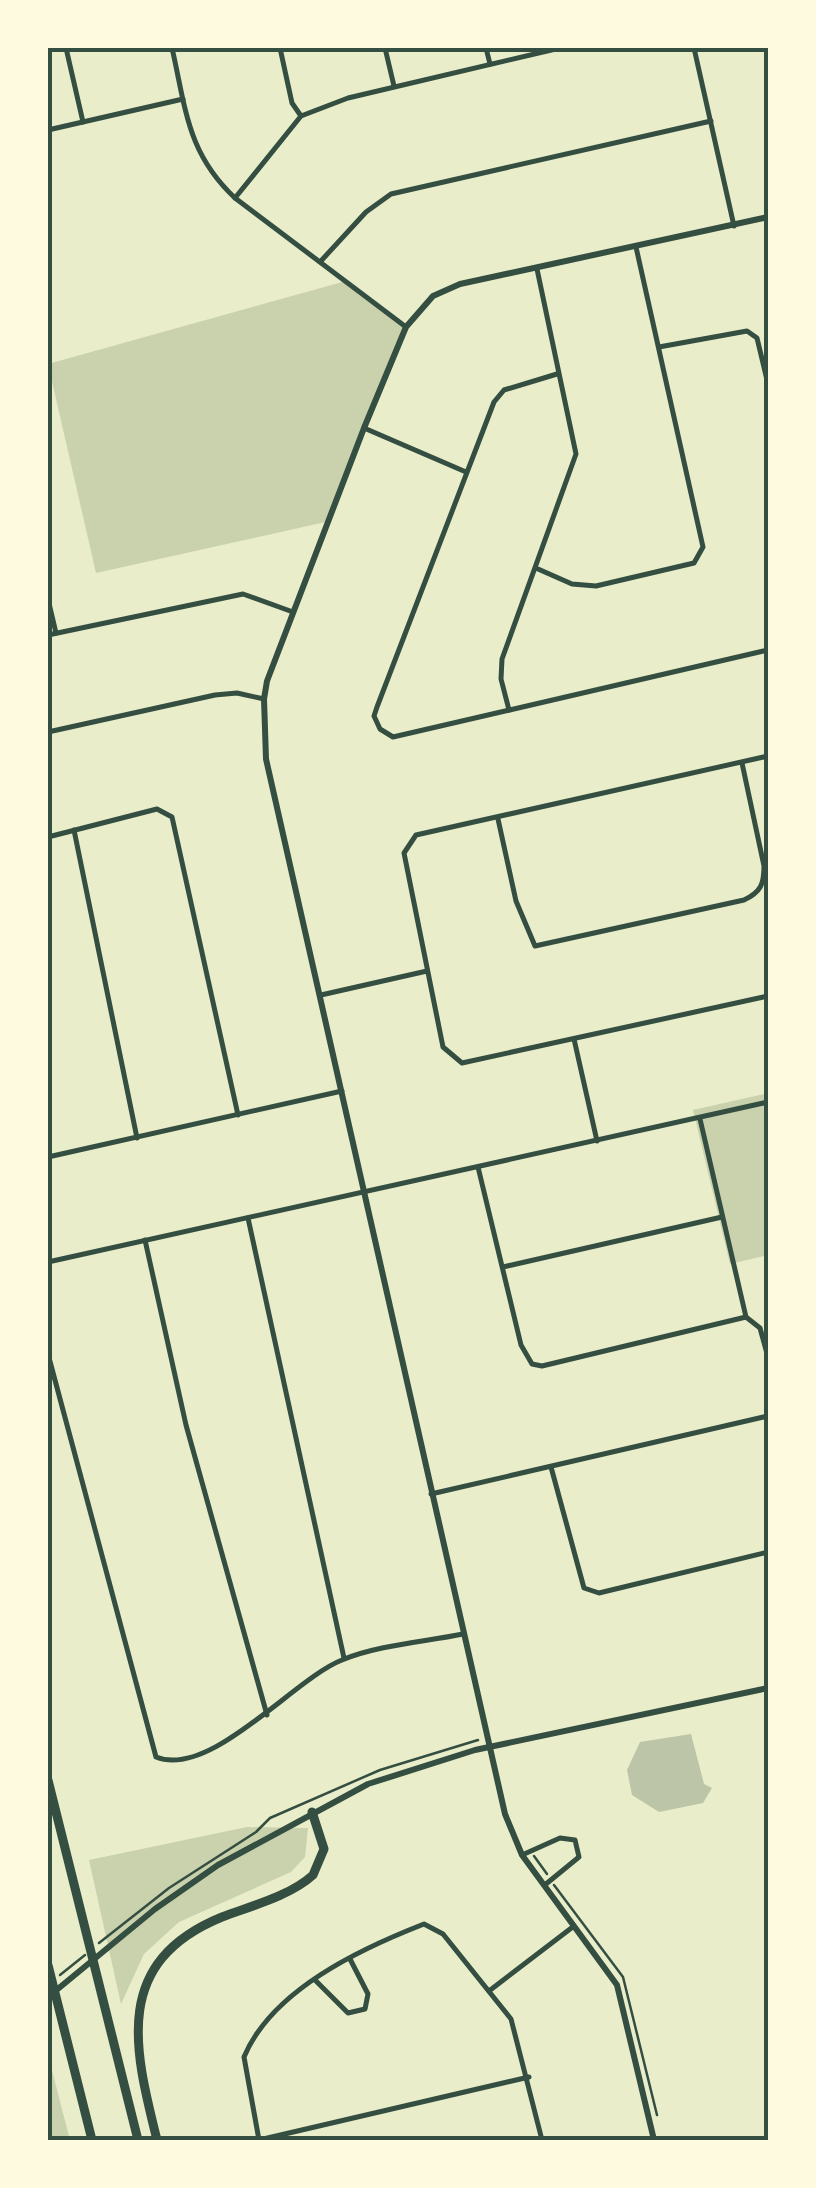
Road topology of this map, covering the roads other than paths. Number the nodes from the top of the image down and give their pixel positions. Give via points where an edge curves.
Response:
1 (66, 48) edge
2 (172, 48) edge
3 (280, 48) edge
4 (385, 48) edge
5 (486, 48) edge
6 (560, 48) edge
7 (694, 48) edge
8 (490, 64) junction
9 (394, 86) junction
10 (184, 99) junction
11 (301, 116) junction
12 (712, 121) junction
13 (83, 122) junction
14 (48, 130) edge
15 (235, 198) junction
16 (768, 218) edge
17 (734, 226) junction
18 (636, 246) junction
19 (320, 262) junction
20 (537, 269) junction
21 (406, 327) junction
22 (659, 348) junction
23 (557, 374) junction
24 (768, 384) edge
25 (364, 428) junction
26 (466, 472) junction
27 (538, 568) junction
28 (48, 599) edge
29 (296, 613) junction
30 (56, 633) junction
31 (48, 635) edge
32 (768, 650) edge
33 (264, 699) junction
34 (509, 710) junction
35 (48, 732) edge
36 (768, 756) edge
37 (742, 762) junction
38 (497, 818) junction
39 (74, 830) junction
40 (48, 837) edge
41 (427, 971) junction
42 (321, 995) junction
43 (768, 996) edge
44 (574, 1039) junction
45 (342, 1091) junction
46 (768, 1102) edge
47 (238, 1115) junction
48 (700, 1118) junction
49 (138, 1138) junction
50 (597, 1141) junction
51 (48, 1157) edge
52 (478, 1167) junction
53 (362, 1191) junction
54 (248, 1218) junction
55 (722, 1218) junction
56 (145, 1240) junction
57 (48, 1262) edge
58 (503, 1268) junction
59 (746, 1317) junction
60 (48, 1354) edge
61 (768, 1357) edge
62 (768, 1416) edge
63 (550, 1468) junction
64 (430, 1494) junction
65 (768, 1552) edge
66 (463, 1634) junction
67 (344, 1658) junction
68 (768, 1688) edge
69 (266, 1715) junction
70 (488, 1748) junction
71 (48, 1780) edge
72 (312, 1812) junction
73 (522, 1855) junction
74 (546, 1884) junction
75 (575, 1925) junction
76 (350, 1960) junction
77 (48, 1965) edge
78 (314, 1980) junction
79 (489, 1991) junction
80 (48, 1997) edge
81 (529, 2077) junction
82 (92, 2140) edge
83 (138, 2140) edge
84 (157, 2140) edge
85 (259, 2140) edge
86 (542, 2140) edge
87 (654, 2140) edge

1 - 13 street
2 - 10 street
3 - 11 street
4 - 9 street
5 - 8 street
6 - 8 street
7 - 12 street
8 - 9 street
9 - 11 street
10 - 13 street
10 - 15 street via 203,164
11 - 15 street
12 - 17 street
12 - 19 street via 392,194
13 - 14 street
15 - 19 street
16 - 17 street
17 - 18 street
18 - 20 street
18 - 22 street
19 - 21 street
20 - 21 street via 443,290
20 - 23 street
21 - 25 street
22 - 24 street via 747,330 757,338
22 - 27 street via 703,547 698,558 596,586 572,584
23 - 26 street via 504,390
23 - 27 street via 576,454
25 - 26 street
25 - 29 street
26 - 34 street via 374,716 387,735
27 - 34 street via 502,658
28 - 30 street
29 - 30 street via 243,594
29 - 33 street
30 - 31 street
32 - 34 street
33 - 35 street via 216,695
33 - 42 street via 266,759
36 - 37 street
37 - 38 street
37 - 38 street via 764,866 757,894 744,900 535,946 516,902
38 - 41 street via 412,837 404,853
39 - 40 street
39 - 47 street via 149,810 168,812
39 - 49 street
41 - 42 street
41 - 44 street via 442,1046 452,1058 473,1062
42 - 45 street
43 - 44 street
44 - 50 street
45 - 47 street
45 - 53 street
46 - 48 street
47 - 49 street
48 - 50 street
48 - 55 street
49 - 51 street
50 - 52 street
52 - 53 street
52 - 58 street
53 - 54 street
53 - 64 street
54 - 56 street
54 - 67 street
55 - 58 street
55 - 59 street
56 - 57 street
56 - 69 street via 186,1426
58 - 59 street via 520,1345 532,1364
59 - 61 street via 760,1328
60 - 69 street via 151,1751 162,1759 180,1758
62 - 63 street
63 - 64 street
63 - 65 street via 584,1588 600,1593
64 - 66 street
66 - 67 street
66 - 70 street
67 - 69 street
68 - 70 street
70 - 72 street via 388,1776
70 - 73 street
71 - 83 highway
72 - 80 street via 218,1865
72 - 84 highway via 324,1849 313,1876 192,1933 163,1958 146,1986 135,2046
73 - 74 street
73 - 74 street via 560,1838 575,1840 580,1857
74 - 75 street
75 - 79 street
75 - 87 street via 617,1985
76 - 78 street
76 - 78 street via 368,1994 365,2008 348,2013
76 - 79 street via 413,1928 432,1926
77 - 82 highway
78 - 85 street via 258,2033 244,2058
79 - 81 street via 516,2029
81 - 85 street
81 - 86 street

